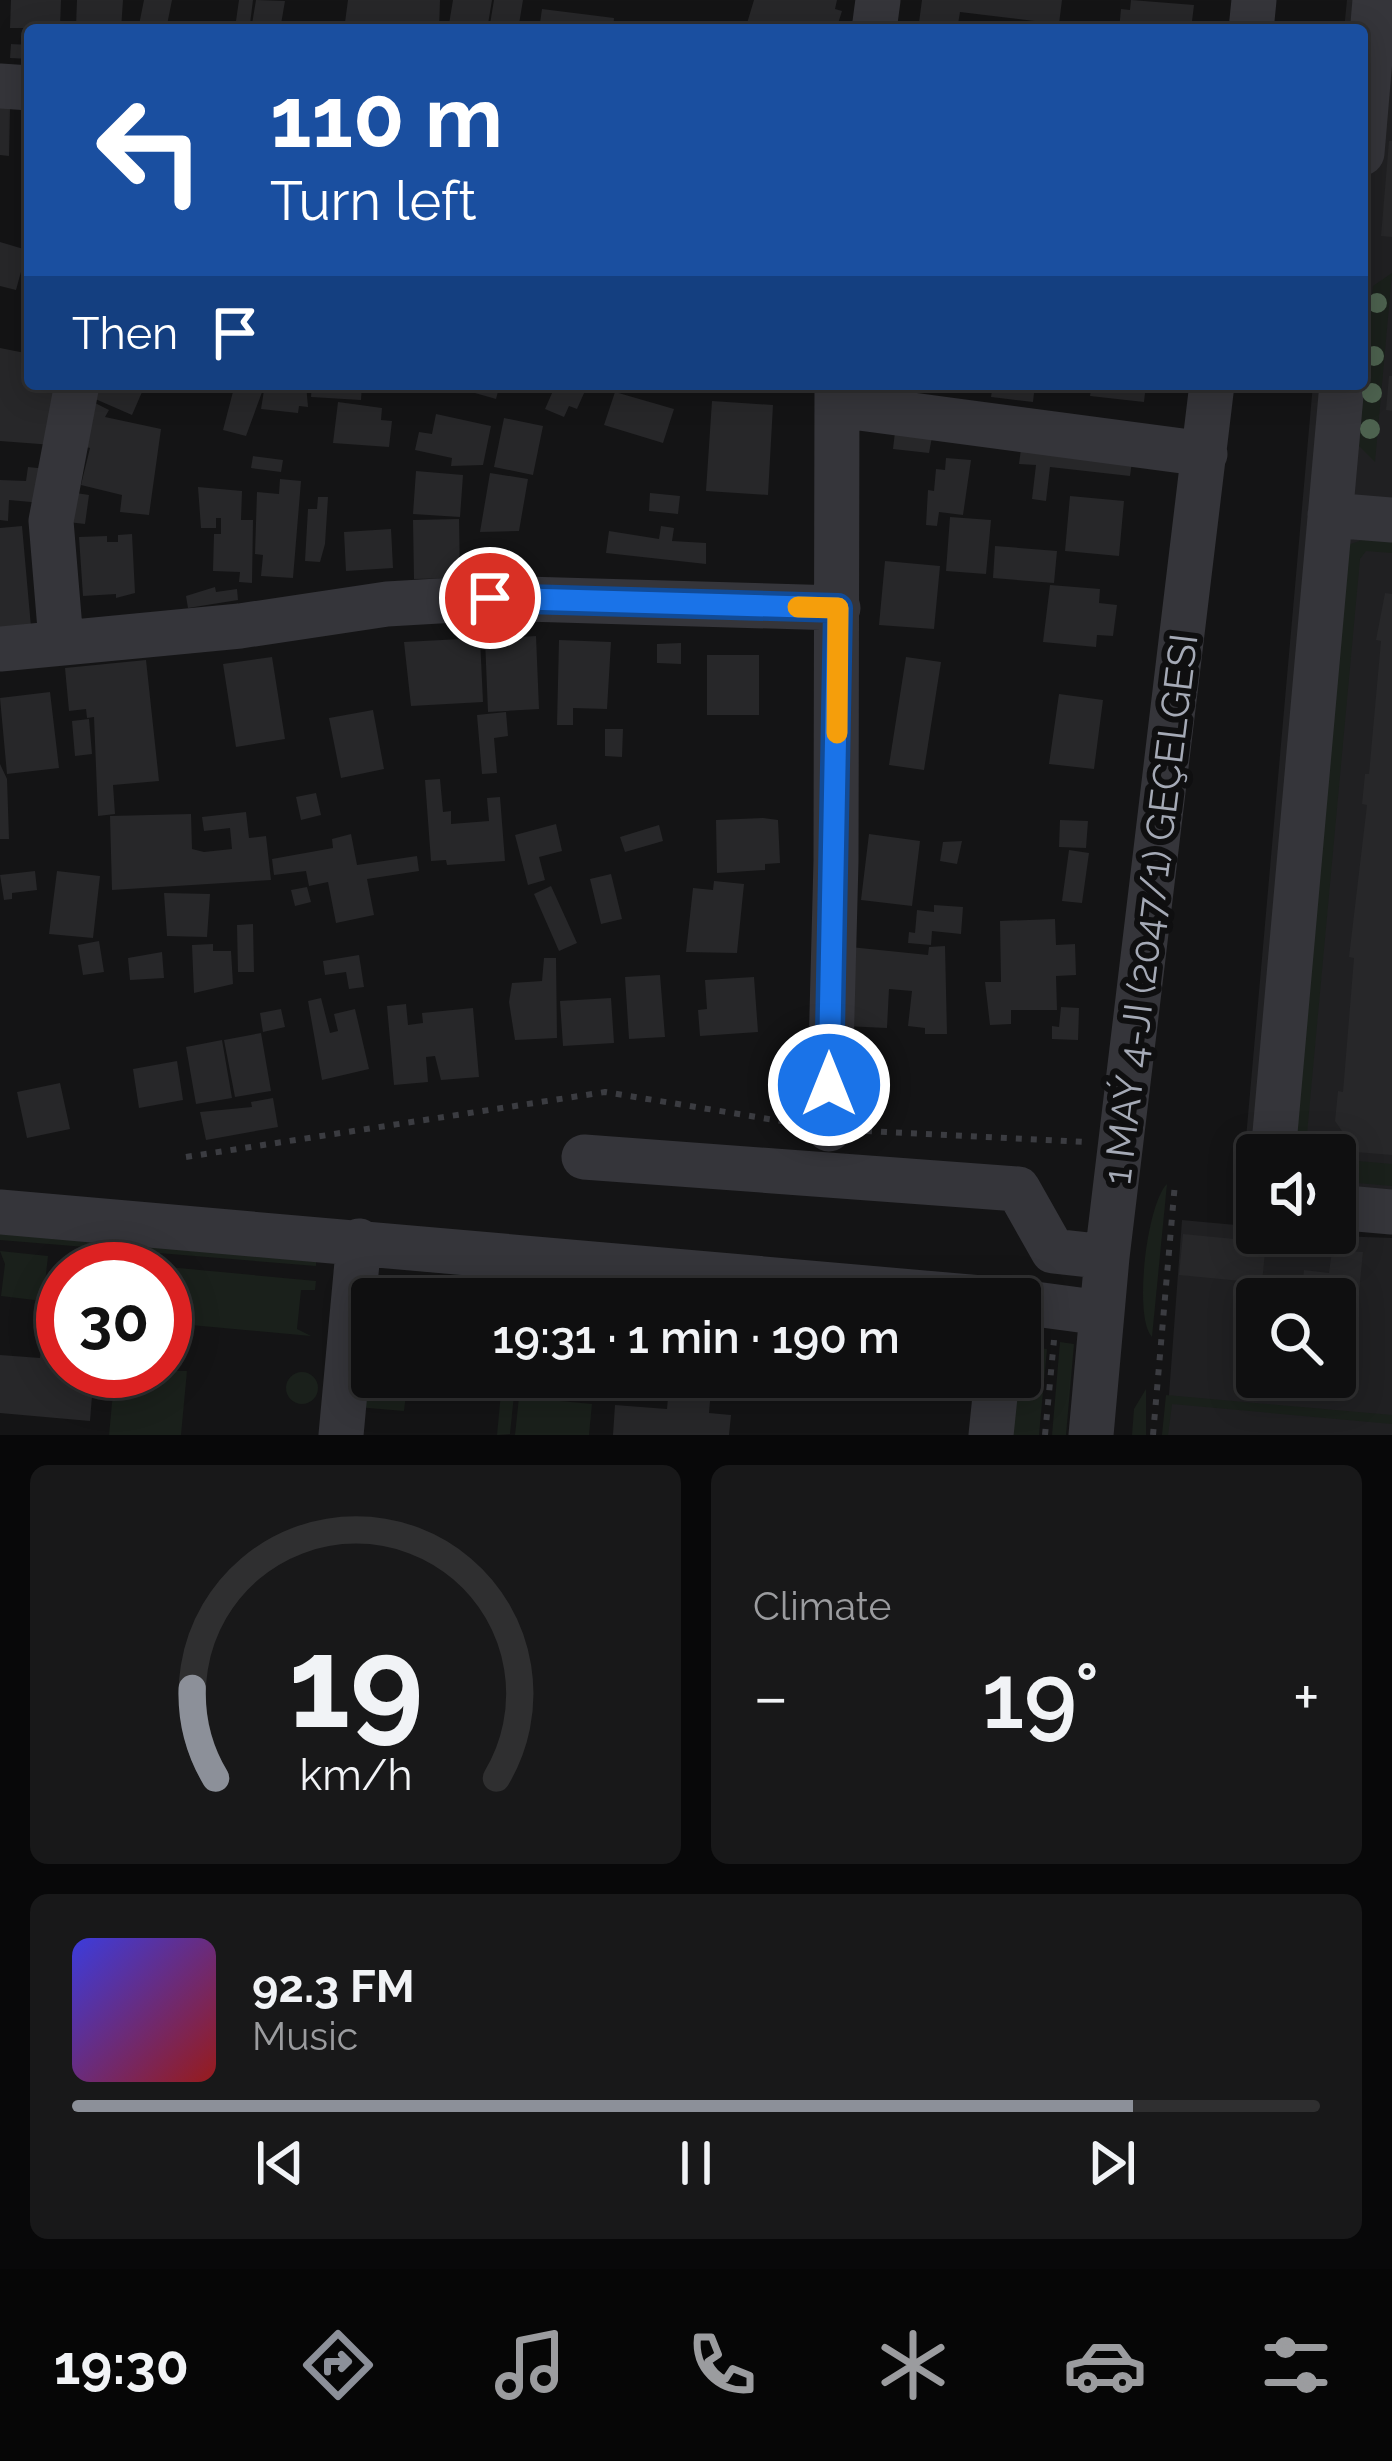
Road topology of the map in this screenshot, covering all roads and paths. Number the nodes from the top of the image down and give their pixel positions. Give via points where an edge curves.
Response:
1 (1376, 0) edge
2 (1368, 87) edge
3 (76, 390) edge
4 (1211, 390) edge
5 (1341, 390) edge
6 (837, 394) edge
7 (1205, 454) junction
8 (1330, 514) junction
9 (1392, 520) edge
10 (838, 608) junction
11 (62, 641) junction
12 (0, 649) edge
13 (829, 1129) dead end
14 (1275, 1134) edge
15 (584, 1157) dead end
16 (1175, 1183) dead end
17 (1356, 1209) edge
18 (0, 1212) edge
19 (1392, 1212) edge
20 (359, 1240) junction
21 (1107, 1257) junction
22 (767, 1278) edge
23 (1041, 1304) edge
24 (1102, 1313) junction
25 (1041, 1360) edge
26 (995, 1398) edge
27 (341, 1435) edge
28 (991, 1435) edge
29 (1045, 1435) edge
30 (1091, 1435) edge
31 (1154, 1435) edge

1 - 2 street
3 - 11 street via 51,521
4 - 7 street, 1 MAÝ 4-JI (2047/1) GEÇELGESI
5 - 8 street
6 - 7 street
6 - 10 street
7 - 21 street, 1 MAÝ 4-JI (2047/1) GEÇELGESI
8 - 9 street
8 - 14 street
10 - 11 street via 490,598
10 - 13 street
11 - 12 street
15 - 21 street via 1018,1190 1053,1251
16 - 31 path
17 - 19 street
18 - 20 street
20 - 22 street
20 - 27 street
21 - 24 street, 1 MAÝ 4-JI (2047/1) GEÇELGESI
23 - 24 street
24 - 30 street, 1 MAÝ 4-JI (2047/1) GEÇELGESI
25 - 29 path
26 - 28 street

